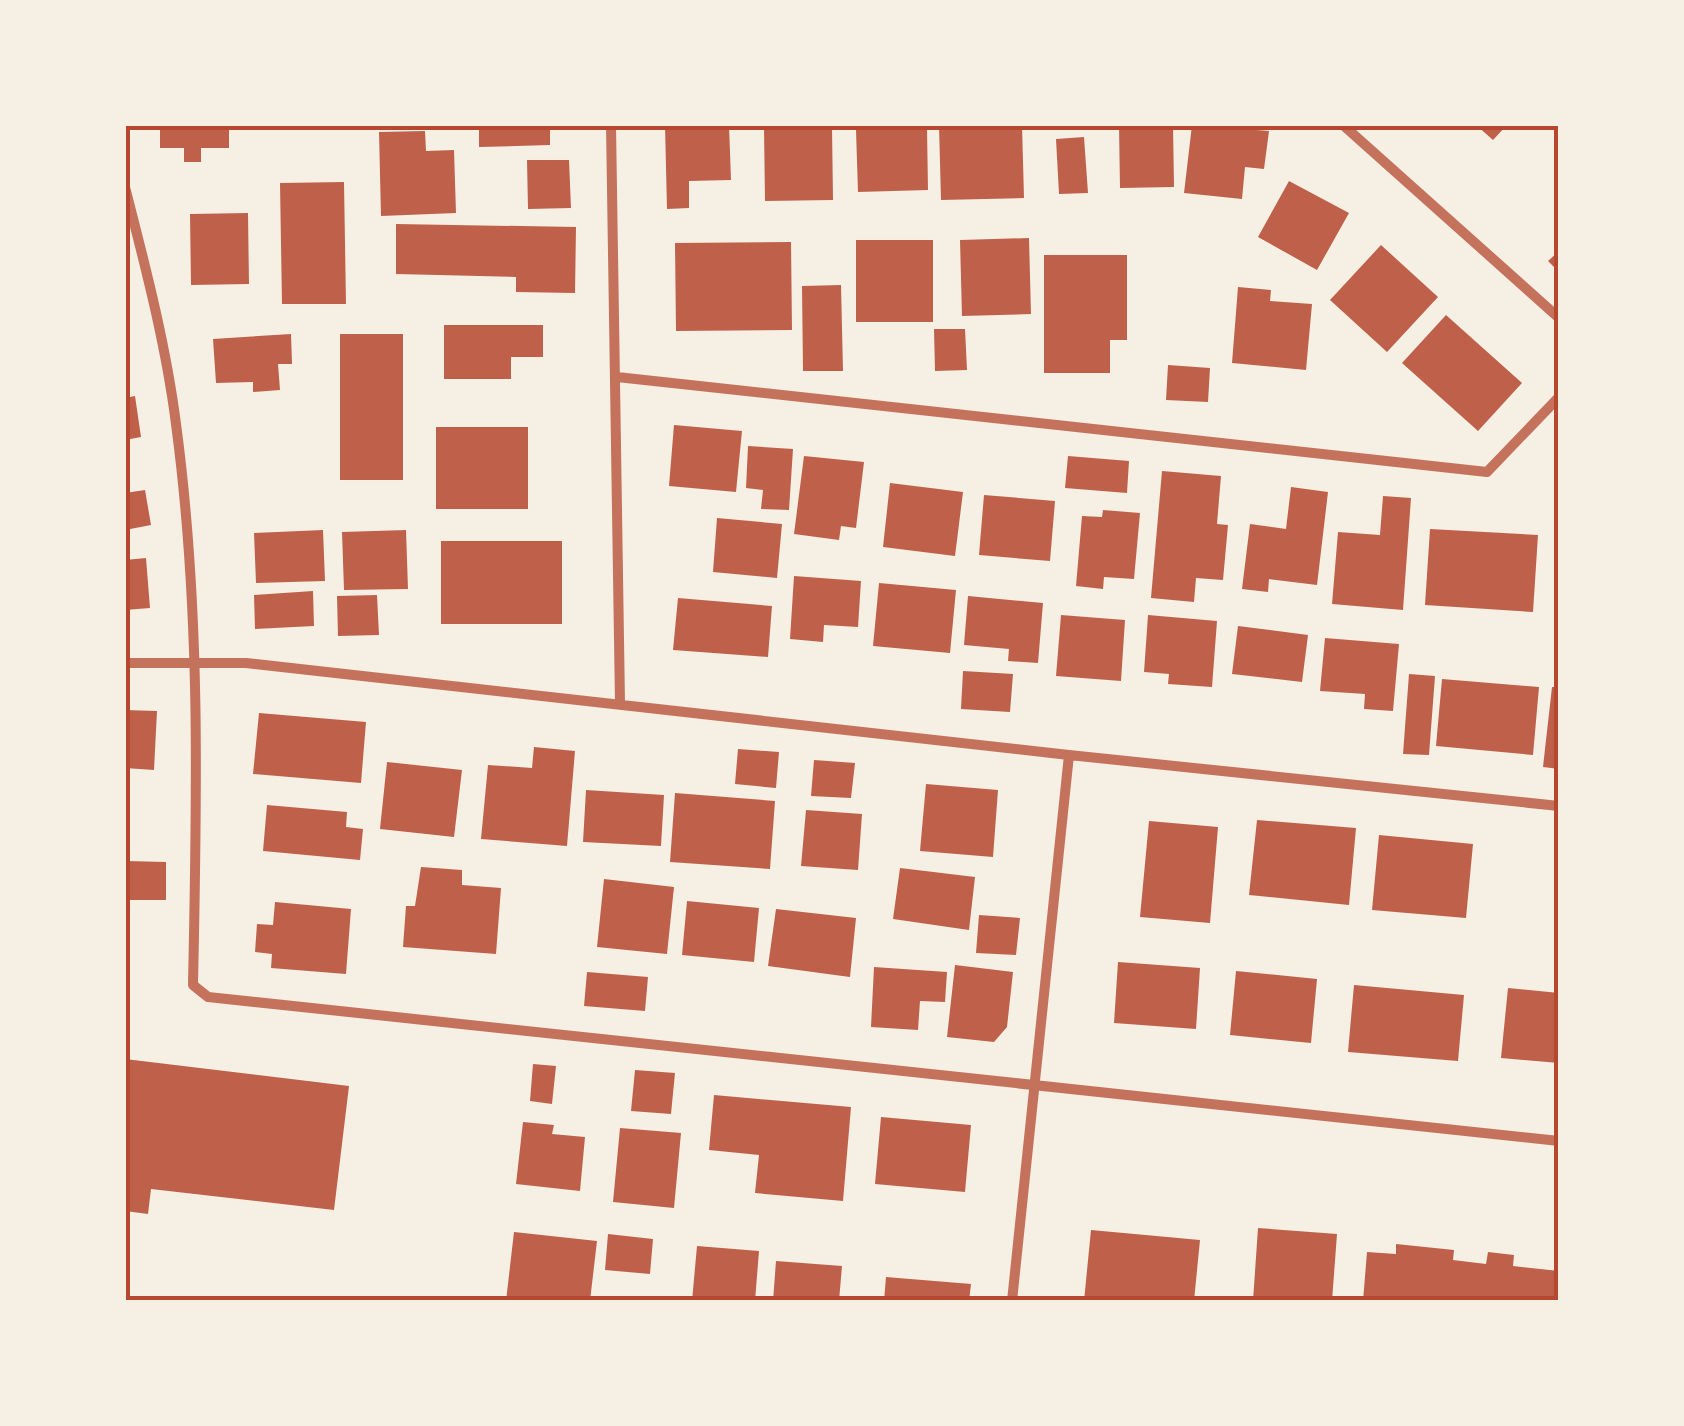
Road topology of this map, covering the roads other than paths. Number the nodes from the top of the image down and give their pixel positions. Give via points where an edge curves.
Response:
1 (611, 125) edge
2 (1343, 125) edge
3 (125, 187) edge
4 (1559, 318) edge
5 (617, 377) junction
6 (1559, 397) edge
7 (196, 661) junction
8 (125, 663) edge
9 (620, 703) junction
10 (1068, 755) junction
11 (1559, 806) edge
12 (1035, 1085) junction
13 (1559, 1140) edge
14 (1012, 1301) edge

1 - 5 street
2 - 4 street
3 - 7 street via 176,420
5 - 6 street via 1487,472
5 - 9 street
7 - 8 street
7 - 9 street
7 - 12 street via 194,986 208,996
9 - 10 street
10 - 11 street
10 - 12 street
12 - 13 street
12 - 14 street

